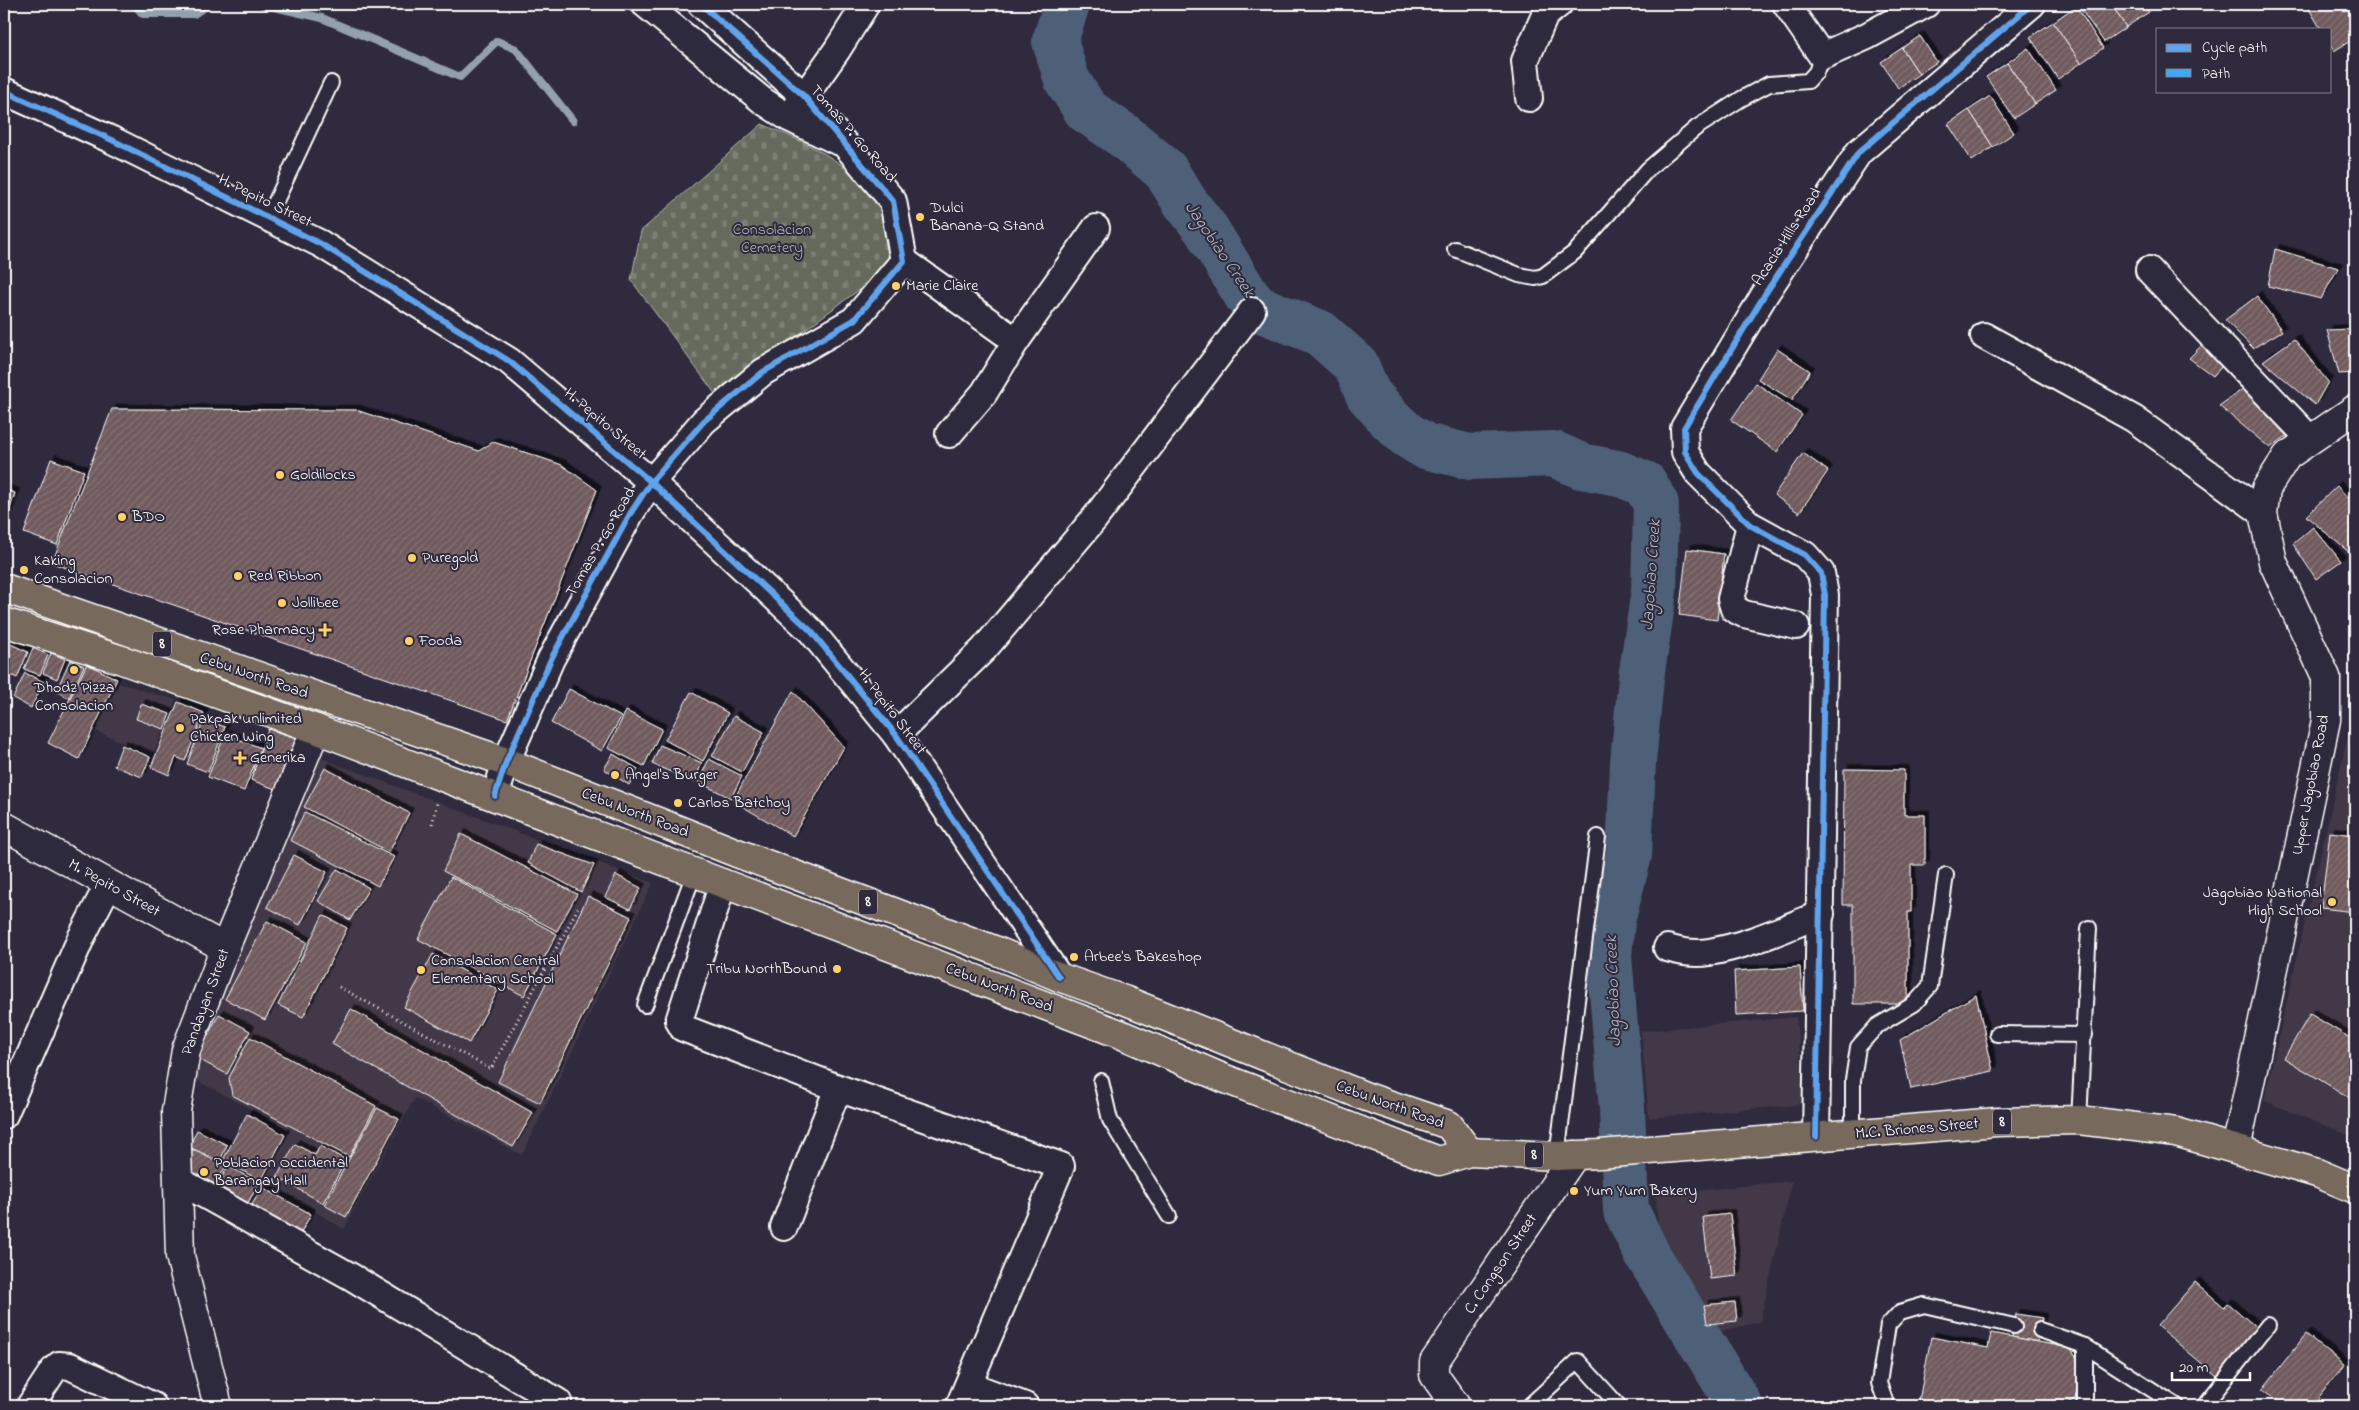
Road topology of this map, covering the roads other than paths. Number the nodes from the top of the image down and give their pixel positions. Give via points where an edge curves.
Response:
1 (645, 4) edge
2 (701, 4) edge
3 (866, 4) edge
4 (1559, 4) edge
5 (1786, 4) edge
6 (1926, 4) edge
7 (2032, 4) edge
8 (1822, 56) junction
9 (331, 83) dead end
10 (4, 91) edge
11 (804, 96) junction
12 (1529, 98) dead end
13 (789, 118) junction
14 (846, 145) junction
15 (268, 218) junction
16 (1096, 228) dead end
17 (1455, 249) dead end
18 (904, 261) junction
19 (2149, 270) dead end
20 (1252, 312) dead end
21 (1984, 336) dead end
22 (1016, 341) junction
23 (2355, 409) edge
24 (949, 434) dead end
25 (2310, 439) junction
26 (651, 482) junction
27 (2263, 513) junction
28 (1750, 525) junction
29 (4, 588) edge
30 (4, 622) edge
31 (1796, 626) dead end
32 (316, 729) junction
33 (896, 735) junction
34 (506, 762) junction
35 (495, 796) junction
36 (4, 826) edge
37 (1598, 837) dead end
38 (695, 871) junction
39 (1946, 875) dead end
40 (723, 882) junction
41 (108, 885) junction
42 (1821, 914) junction
43 (2089, 928) dead end
44 (225, 948) junction
45 (1667, 948) dead end
46 (1059, 977) junction
47 (645, 1005) dead end
48 (1997, 1034) dead end
49 (2084, 1035) junction
50 (1101, 1081) dead end
51 (838, 1088) junction
52 (4, 1115) edge
53 (2079, 1120) junction
54 (1852, 1134) junction
55 (1816, 1137) junction
56 (2236, 1149) junction
57 (1469, 1152) junction
58 (1577, 1155) junction
59 (178, 1180) junction
60 (2355, 1189) edge
61 (1169, 1216) dead end
62 (784, 1227) dead end
63 (2268, 1325) dead end
64 (2014, 1326) dead end
65 (2040, 1330) dead end
66 (2085, 1346) junction
67 (964, 1396) edge
68 (558, 1402) dead end
69 (30, 1406) edge
70 (153, 1406) edge
71 (218, 1406) edge
72 (1025, 1406) edge
73 (1456, 1406) edge
74 (1529, 1406) edge
75 (1619, 1406) edge
76 (1887, 1406) edge
77 (2083, 1406) edge
78 (2177, 1406) edge
79 (2204, 1406) edge

1 - 13 street, Tomas P. Go Road via 763,101
2 - 11 street, Tomas P. Go Road
3 - 11 street, Tomas P. Go Road
4 - 12 street via 1545,15 1525,61
5 - 8 street
6 - 8 street
7 - 28 street, Acacia Hills Road via 1859,152 1765,294 1684,428 1685,452 1698,473
8 - 17 lane via 1816,72 1808,81 1769,84 1696,128 1648,169 1575,252 1543,276 1519,275
9 - 15 lane
10 - 15 street, H. Pepito Street via 112,140
11 - 13 street, Tomas P. Go Road
11 - 14 street, Tomas P. Go Road
13 - 14 street, Tomas P. Go Road
14 - 18 street, Tomas P. Go Road via 893,202
15 - 26 street, H. Pepito Street via 321,244 509,361
16 - 22 street
18 - 22 street
18 - 26 street, Tomas P. Go Road via 854,320 763,372 704,421
19 - 25 street
20 - 33 street via 1095,518 984,649
21 - 27 street via 2134,419
22 - 24 street via 984,393
23 - 25 street, Upper Jagobiao Road
25 - 27 street, Upper Jagobiao Road via 2286,456 2266,489
26 - 33 street, H. Pepito Street via 811,631
26 - 34 street, Tomas P. Go Road via 630,514 551,659
27 - 56 street, Upper Jagobiao Road via 2273,562 2326,677 2326,720
28 - 31 street via 1731,599 1734,609
28 - 42 street, Acacia Hills Road via 1805,555 1821,573 1825,595
29 - 34 main road, Cebu North Road / 8
30 - 32 main road, Cebu North Road / 8
32 - 35 main road, Cebu North Road / 8
32 - 44 street, Pandayan Street
33 - 46 street, H. Pepito Street
34 - 35 street, Tomas P. Go Road
34 - 46 main road, Cebu North Road / 8
35 - 38 main road, Cebu North Road / 8
36 - 41 street, M. Pepito Street
37 - 58 lane
38 - 40 main road, Cebu North Road / 8
38 - 47 lane
39 - 54 lane via 1930,986 1914,1004 1878,1026 1858,1047 1853,1080
40 - 51 street via 680,1021 683,1028
40 - 57 main road, Cebu North Road / 8 via 1439,1160
41 - 44 street, M. Pepito Street
41 - 52 street via 81,938
42 - 45 street via 1709,953 1686,953
42 - 55 street, Acacia Hills Road
43 - 49 lane
44 - 59 street, Pandayan Street via 186,1050 176,1111
46 - 57 main road, Cebu North Road / 8 via 1367,1097 1449,1125
48 - 49 lane
49 - 53 lane
50 - 61 lane via 1110,1120
51 - 62 street
51 - 67 street via 1061,1166
53 - 54 main road, M.C. Briones Street / 8 via 1997,1122
53 - 56 main road, M.C. Briones Street / 8 via 2176,1132
54 - 55 main road, M.C. Briones Street / 8
55 - 58 main road, M.C. Briones Street / 8
56 - 60 main road, M.C. Briones Street / 8 via 2317,1173
57 - 58 main road, M.C. Briones Street / 8
58 - 73 street, C. Congson Street via 1434,1362 1434,1375
59 - 68 street via 359,1281
59 - 71 street, Pandayan Street via 180,1256
63 - 79 lane
64 - 76 lane via 1924,1305 1900,1312 1888,1325 1879,1383
65 - 66 lane
66 - 77 lane
66 - 78 lane
67 - 72 street
69 - 70 street via 59,1365 70,1366
74 - 75 lane via 1578,1362

